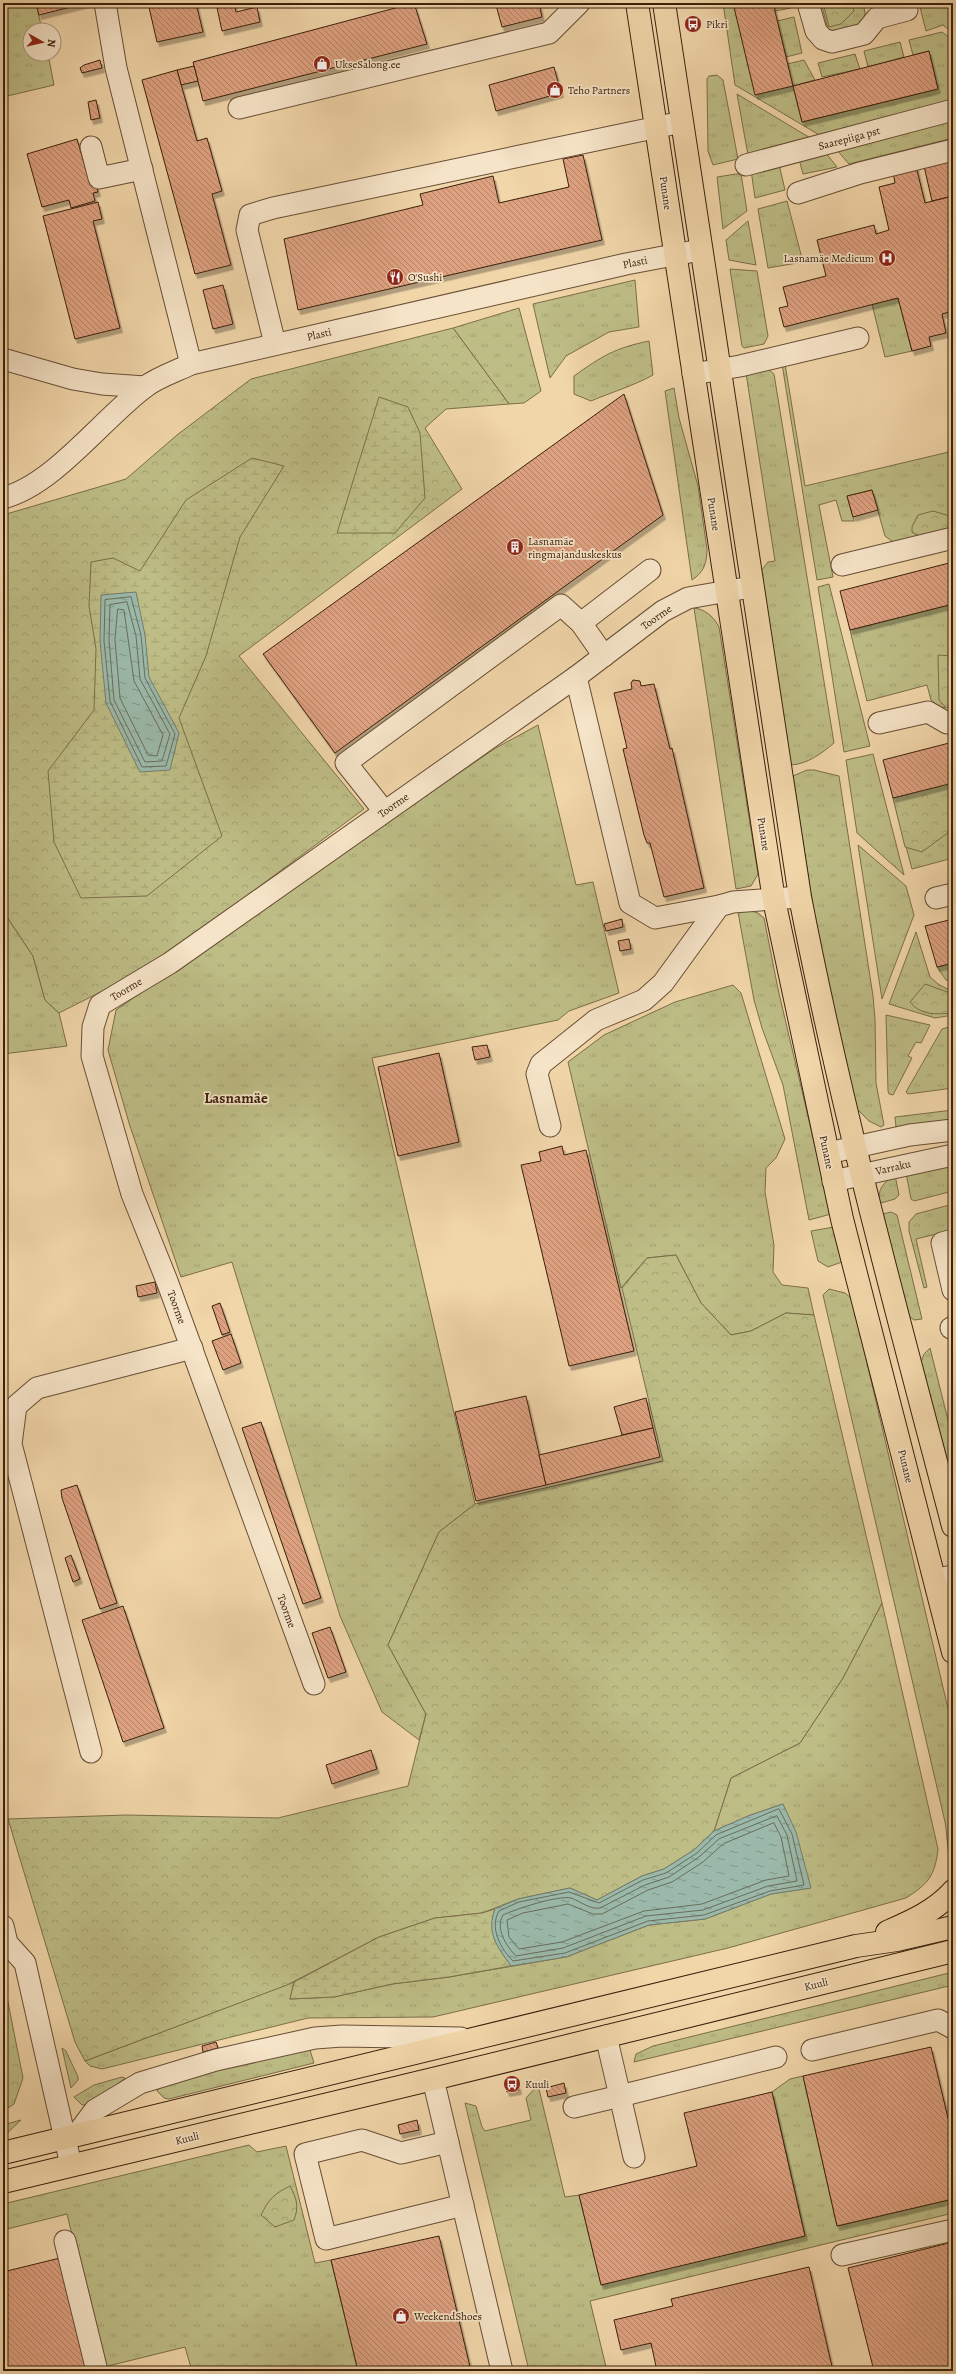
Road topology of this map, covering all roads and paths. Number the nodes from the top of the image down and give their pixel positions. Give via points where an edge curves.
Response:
1 (105, 3) edge
2 (579, 3) edge
3 (637, 3) edge
4 (664, 3) edge
5 (808, 3) edge
6 (907, 10) dead end
7 (239, 108) dead end
8 (953, 110) edge
9 (682, 122) junction
10 (656, 127) junction
11 (91, 147) dead end
12 (953, 150) edge
13 (746, 165) dead end
14 (142, 169) junction
15 (798, 193) dead end
16 (700, 250) junction
17 (675, 254) junction
18 (858, 338) dead end
19 (275, 344) junction
20 (3, 359) edge
21 (192, 364) junction
22 (719, 369) junction
23 (693, 374) junction
24 (145, 387) junction
25 (3, 498) edge
26 (953, 538) edge
27 (842, 565) dead end
28 (650, 570) dead end
29 (751, 587) junction
30 (726, 590) junction
31 (581, 623) junction
32 (604, 656) junction
33 (576, 677) junction
34 (953, 722) edge
35 (879, 723) dead end
36 (384, 811) junction
37 (800, 897) junction
38 (774, 900) junction
39 (719, 906) junction
40 (550, 1126) dead end
41 (953, 1130) edge
42 (855, 1147) junction
43 (828, 1153) junction
44 (953, 1155) edge
45 (862, 1174) junction
46 (833, 1181) junction
47 (953, 1240) edge
48 (953, 1290) edge
49 (192, 1348) junction
50 (953, 1526) edge
51 (944, 1577) edge
52 (953, 1652) edge
53 (314, 1684) dead end
54 (91, 1752) dead end
55 (953, 1890) edge
56 (3, 1926) edge
57 (953, 1927) edge
58 (856, 1946) junction
59 (953, 1951) edge
60 (953, 2028) edge
61 (606, 2036) junction
62 (472, 2038) junction
63 (812, 2050) dead end
64 (776, 2056) dead end
65 (433, 2079) junction
66 (620, 2096) junction
67 (574, 2107) dead end
68 (71, 2136) junction
69 (448, 2142) junction
70 (3, 2153) edge
71 (634, 2158) dead end
72 (71, 2165) junction
73 (3, 2182) edge
74 (463, 2205) junction
75 (953, 2230) edge
76 (65, 2241) dead end
77 (842, 2255) dead end
78 (97, 2371) edge
79 (502, 2371) edge

1 - 14 street via 116,68
2 - 7 street via 549,33
3 - 10 main road, Punane
4 - 9 main road
5 - 6 street via 816,31 823,39 832,42 864,34 877,18
8 - 13 street, Saarepiiga pst
9 - 10 street
9 - 16 main road
10 - 17 main road, Punane
10 - 19 street via 250,215 247,230
11 - 14 street via 99,178
12 - 15 street via 860,173
14 - 21 street
16 - 17 street, Plasti
16 - 22 main road
17 - 19 street, Plasti
17 - 23 main road, Punane
18 - 22 street via 778,358
19 - 21 street, Plasti
20 - 24 street via 73,379
21 - 24 street, Plasti
22 - 23 street
22 - 29 main road
23 - 30 main road, Punane
24 - 25 street, Plasti via 62,462 19,494
26 - 27 street
28 - 31 street
29 - 30 street, Toorme
29 - 37 main road
30 - 32 street, Toorme via 688,598 675,604
30 - 38 main road, Punane
31 - 32 street
31 - 36 street via 561,605 346,764
32 - 33 street, Toorme
33 - 36 street, Toorme
33 - 39 street via 630,904 656,918
34 - 35 street via 947,723 928,712
36 - 49 street, Toorme via 170,963 100,1005 93,1027 92,1056 132,1194
37 - 38 street
37 - 42 main road via 817,987
38 - 39 street
38 - 43 main road, Punane
39 - 40 street via 663,983 644,1000 596,1020 541,1064 537,1074
41 - 42 street
42 - 43 street
42 - 45 main road
43 - 46 main road, Punane
44 - 45 street, Varraku
45 - 46 street, Varraku
45 - 50 main road
46 - 51 main road, Punane
47 - 48 street via 942,1243
49 - 53 street, Toorme
49 - 54 street via 37,1388 16,1406 11,1444
51 - 52 main road, Punane
55 - 58 main road via 942,1902 914,1921
56 - 68 street via 7,1943 25,1963
57 - 58 main road
58 - 62 main road
59 - 61 main road, Kuuli
60 - 63 street via 938,2020
61 - 65 main road, Kuuli
61 - 66 street
62 - 68 main road
62 - 68 street via 315,2038 216,2060 140,2083 96,2110
64 - 66 street
65 - 69 street
65 - 72 main road, Kuuli
66 - 67 street
66 - 71 street
68 - 70 main road
68 - 72 street
69 - 74 street
69 - 74 street via 401,2153 362,2140 305,2154 326,2239
72 - 73 main road, Kuuli
74 - 79 street
75 - 77 street
76 - 78 street

